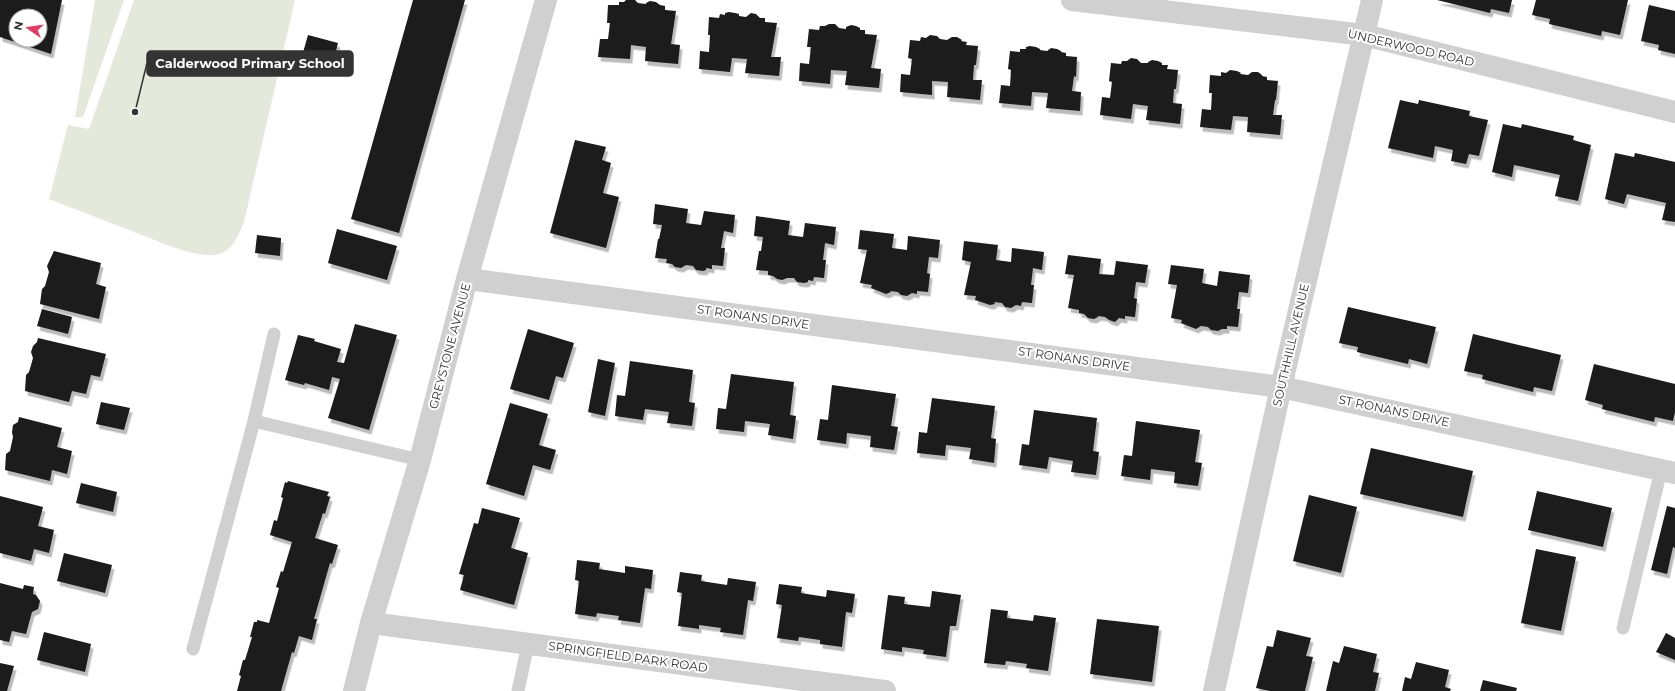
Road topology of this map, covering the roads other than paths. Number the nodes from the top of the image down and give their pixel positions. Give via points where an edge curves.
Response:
1 (546, 0) edge
2 (1072, 0) edge
3 (1372, 0) edge
4 (1364, 35) junction
5 (1675, 112) edge
6 (467, 279) junction
7 (274, 334) dead end
8 (1281, 386) junction
9 (254, 421) junction
10 (420, 460) junction
11 (1668, 472) edge
12 (371, 623) junction
13 (1623, 628) dead end
14 (528, 644) junction
15 (193, 649) dead end
16 (354, 691) edge
17 (518, 691) edge
18 (885, 691) edge
19 (1214, 691) edge

1 - 6 street, GREYSTONE AVENUE
2 - 4 street, UNDERWOOD ROAD
3 - 4 street, SOUTHHILL AVENUE
4 - 5 street, UNDERWOOD ROAD
4 - 8 street, SOUTHHILL AVENUE
6 - 8 street, ST RONANS DRIVE
6 - 10 street, GREYSTONE AVENUE
7 - 9 lane
8 - 11 street, ST RONANS DRIVE
8 - 19 street, SOUTHHILL AVENUE
9 - 10 lane
9 - 15 lane
10 - 12 street, GREYSTONE AVENUE
11 - 13 lane
12 - 14 street, SPRINGFIELD PARK ROAD
12 - 16 street, GREYSTONE AVENUE
14 - 17 lane
14 - 18 street, SPRINGFIELD PARK ROAD

